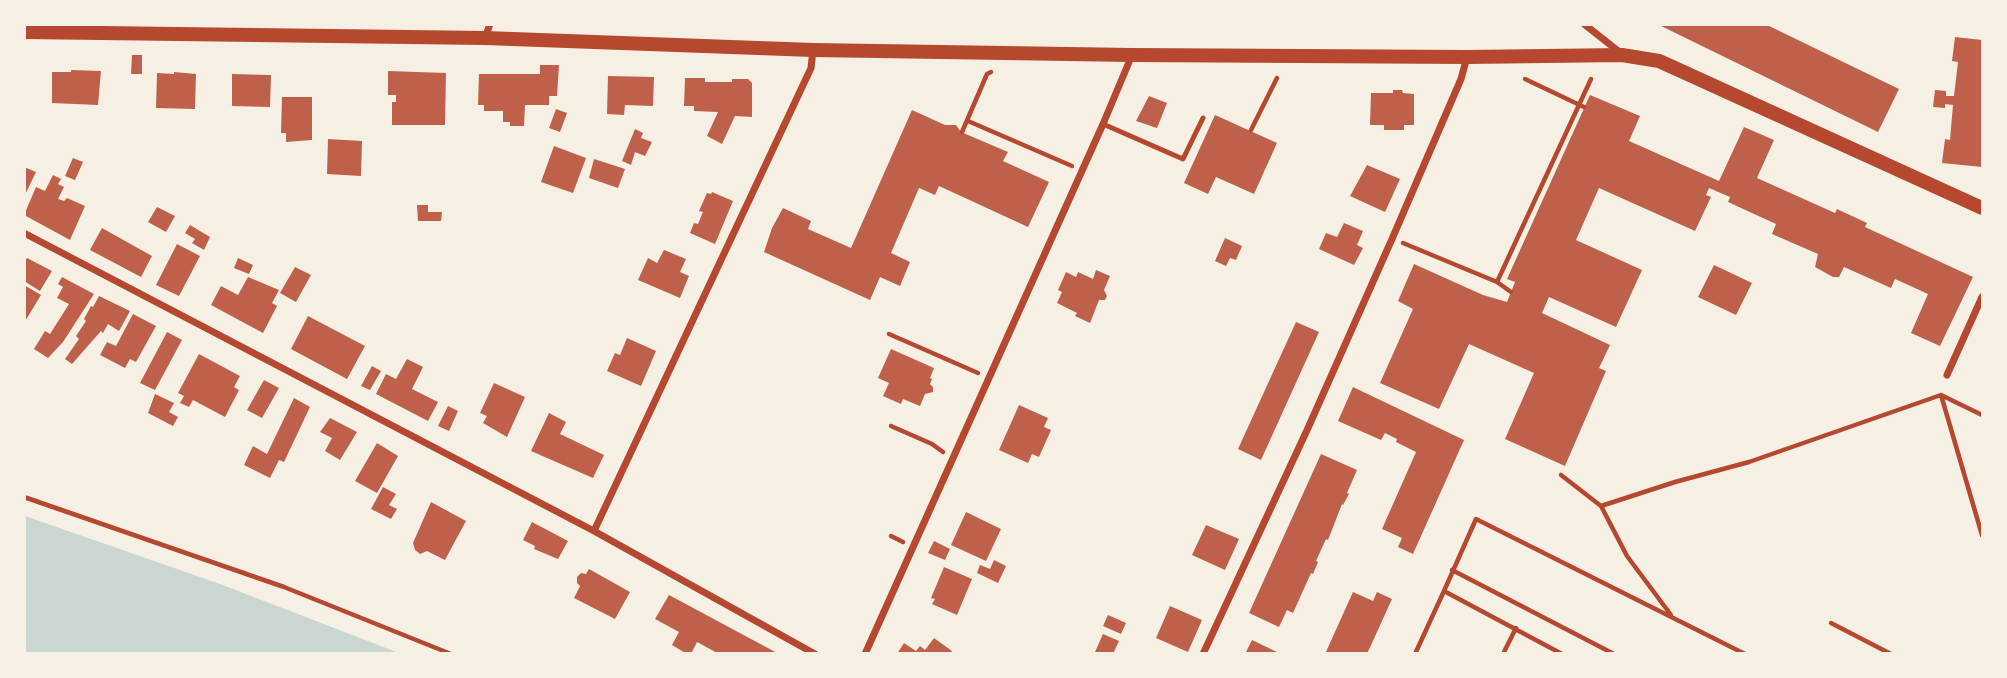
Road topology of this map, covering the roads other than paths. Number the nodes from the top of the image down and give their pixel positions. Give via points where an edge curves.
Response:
1 (1584, 24) edge
2 (1594, 27) edge
3 (242, 30) edge
4 (488, 31) edge
5 (24, 32) edge
6 (813, 50) junction
7 (1132, 55) junction
8 (1622, 55) junction
9 (1467, 57) junction
10 (1203, 118) dead end
11 (1103, 124) junction
12 (1983, 208) edge
13 (24, 233) edge
14 (1983, 297) edge
15 (1947, 375) dead end
16 (594, 531) junction
17 (815, 653) edge
18 (865, 653) edge
19 (1203, 653) edge

1 - 2 street
2 - 8 street
3 - 4 main road
3 - 5 main road
4 - 6 main road
6 - 7 main road
6 - 16 street via 811,68
7 - 9 main road
7 - 11 street
8 - 9 main road
8 - 12 main road via 1679,69
9 - 19 street via 1392,239
10 - 11 lane via 1183,159
11 - 18 street
13 - 16 street
14 - 15 street
16 - 17 street

